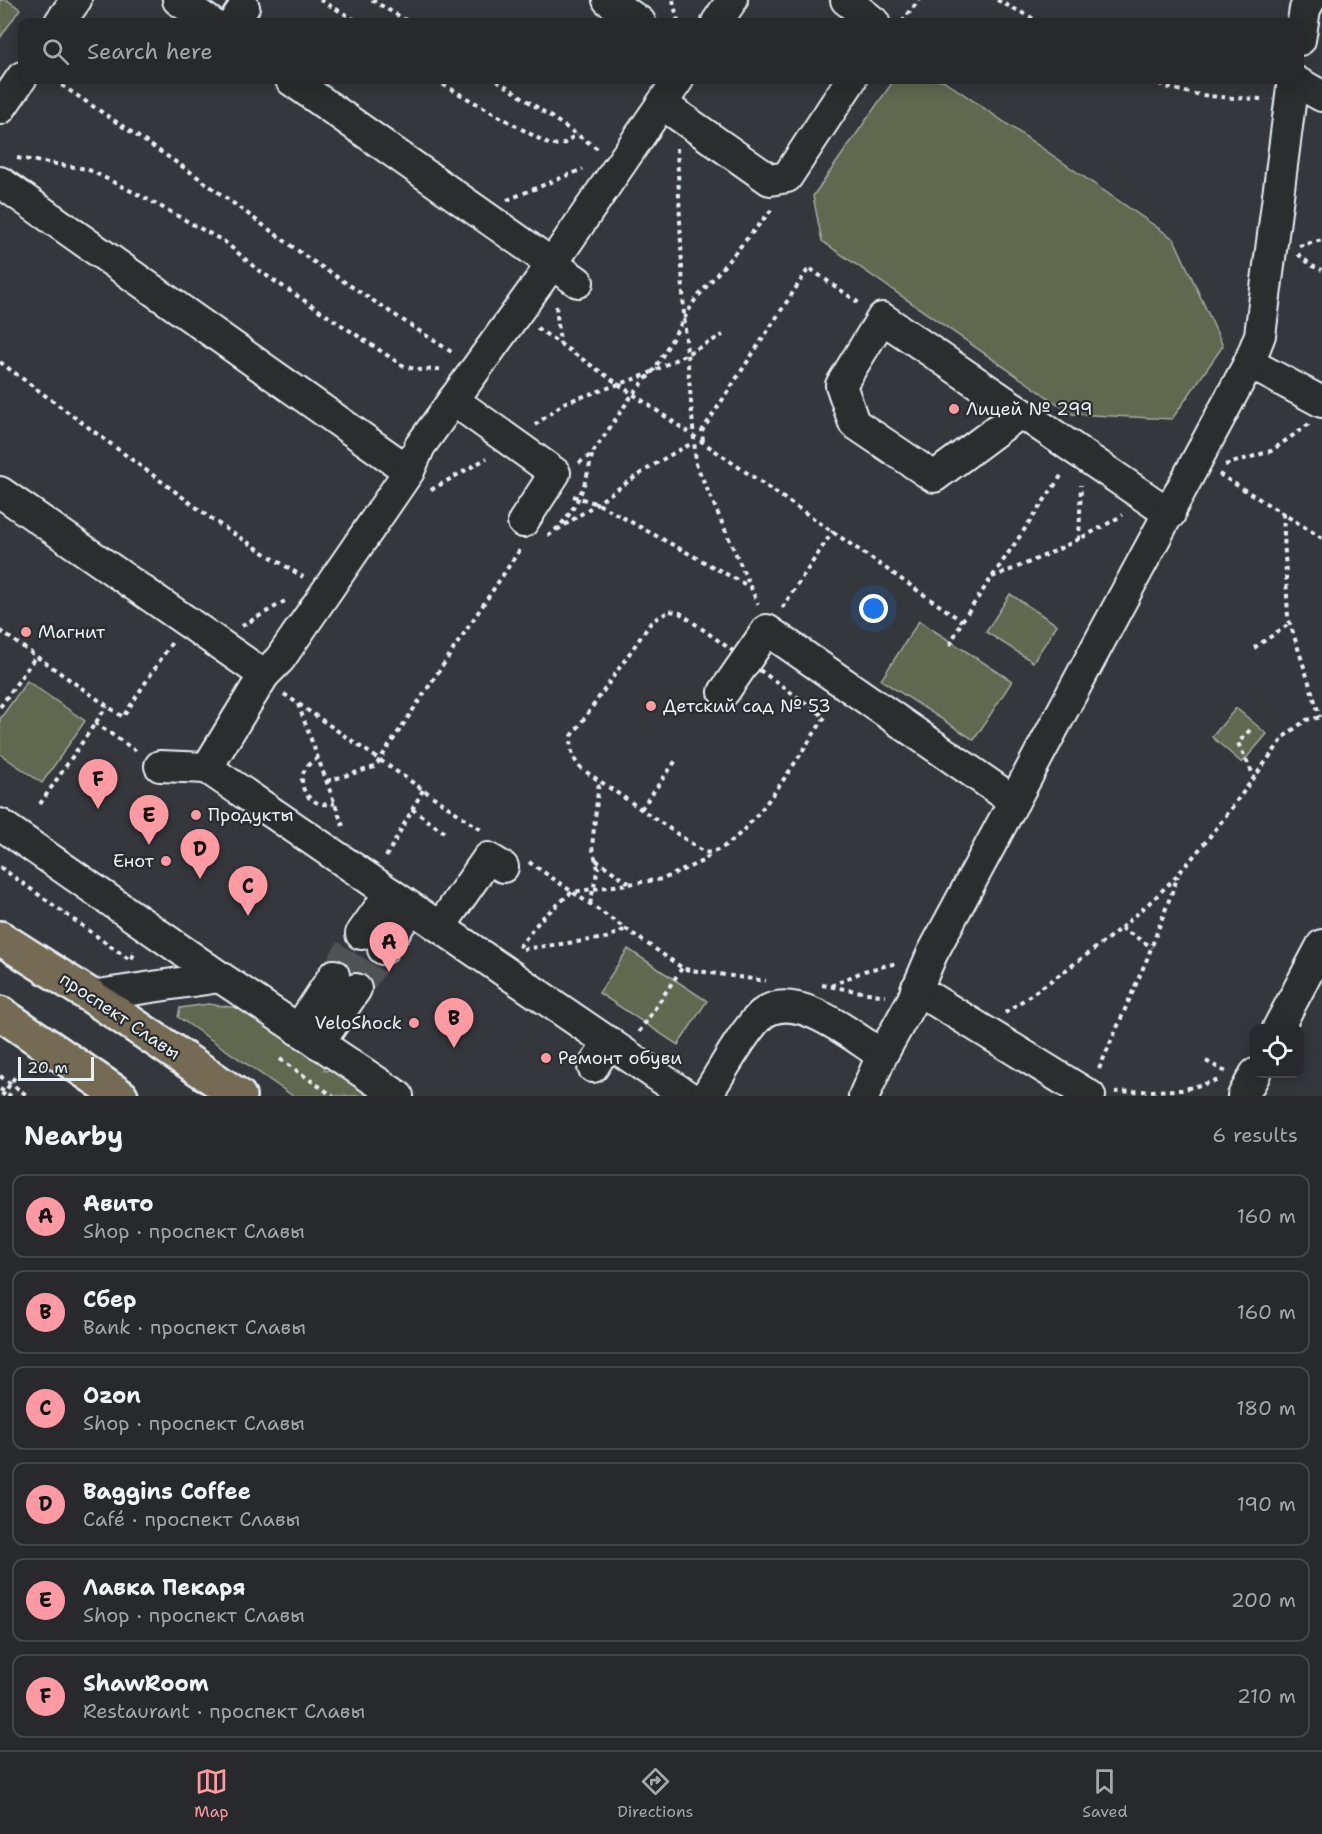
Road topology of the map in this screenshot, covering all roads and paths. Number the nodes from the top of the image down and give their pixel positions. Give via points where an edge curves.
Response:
1 (76, 0) edge
2 (178, 0) edge
3 (320, 0) edge
4 (372, 0) edge
5 (608, 0) edge
6 (673, 0) edge
7 (732, 0) edge
8 (846, 0) edge
9 (919, 0) edge
10 (996, 0) edge
11 (1302, 3) edge
12 (63, 18) edge
13 (204, 18) edge
14 (352, 18) edge
15 (402, 18) edge
16 (634, 18) edge
17 (677, 18) edge
18 (720, 18) edge
19 (869, 18) edge
20 (905, 18) edge
21 (1032, 18) edge
22 (1301, 18) edge
23 (18, 83) edge
24 (60, 84) edge
25 (297, 84) edge
26 (442, 84) edge
27 (503, 84) edge
28 (848, 84) edge
29 (1158, 84) edge
30 (1292, 87) edge
31 (1322, 96) edge
32 (672, 99) edge
33 (0, 109) edge
34 (576, 134) junction
35 (614, 160) junction
36 (5, 170) edge
37 (774, 206) dead end
38 (481, 213) junction
39 (1291, 248) dead end
40 (552, 264) junction
41 (1322, 270) edge
42 (578, 282) dead end
43 (515, 314) junction
44 (684, 316) junction
45 (882, 318) junction
46 (723, 335) dead end
47 (687, 353) junction
48 (0, 362) edge
49 (1249, 363) junction
50 (471, 366) junction
51 (654, 370) junction
52 (618, 386) junction
53 (632, 395) junction
54 (453, 400) junction
55 (1317, 412) edge
56 (1020, 413) junction
57 (693, 435) junction
58 (512, 442) junction
59 (703, 442) junction
60 (693, 443) junction
61 (1077, 452) junction
62 (1204, 466) junction
63 (551, 479) junction
64 (3, 482) edge
65 (417, 483) junction
66 (598, 504) junction
67 (1158, 507) junction
68 (1283, 513) junction
69 (523, 522) joint
70 (557, 530) dead end
71 (833, 531) junction
72 (1322, 538) edge
73 (1079, 540) junction
74 (992, 577) junction
75 (750, 587) junction
76 (322, 589) junction
77 (186, 620) junction
78 (962, 621) junction
79 (1289, 624) junction
80 (767, 630) junction
81 (0, 631) edge
82 (215, 641) junction
83 (950, 645) dead end
84 (1254, 648) dead end
85 (36, 656) junction
86 (745, 661) junction
87 (264, 675) junction
88 (724, 692) dead end
89 (298, 703) junction
90 (107, 706) junction
91 (0, 707) edge
92 (1321, 717) edge
93 (95, 723) junction
94 (1250, 730) dead end
95 (318, 758) junction
96 (677, 759) dead end
97 (380, 760) junction
98 (160, 766) joint
99 (207, 768) junction
100 (1254, 776) junction
101 (327, 781) junction
102 (599, 781) junction
103 (423, 790) junction
104 (1014, 801) junction
105 (335, 803) junction
106 (40, 804) dead end
107 (412, 809) junction
108 (641, 809) junction
109 (0, 824) edge
110 (345, 832) dead end
111 (444, 832) dead end
112 (492, 837) dead end
113 (711, 853) junction
114 (596, 859) junction
115 (512, 862) joint
116 (0, 867) edge
117 (1179, 873) junction
118 (630, 884) junction
119 (593, 889) junction
120 (572, 892) junction
121 (391, 894) junction
122 (590, 904) junction
123 (440, 927) junction
124 (1121, 928) junction
125 (626, 929) junction
126 (0, 938) edge
127 (372, 942) tunnel mouth
128 (1322, 945) edge
129 (126, 946) dead end
130 (1152, 947) junction
131 (932, 954) junction
132 (682, 968) junction
133 (220, 977) junction
134 (774, 981) dead end
135 (345, 982) tunnel mouth
136 (819, 985) dead end
137 (830, 986) junction
138 (914, 995) junction
139 (92, 996) junction
140 (0, 1013) edge
141 (1004, 1014) dead end
142 (1281, 1024) edge
143 (308, 1037) junction
144 (609, 1054) junction
145 (882, 1055) junction
146 (280, 1059) dead end
147 (1100, 1068) dead end
148 (17, 1074) dead end
149 (0, 1076) edge
150 (1242, 1083) edge
151 (0, 1089) edge
152 (1122, 1092) dead end
153 (2, 1096) edge
154 (11, 1096) edge
155 (28, 1096) edge
156 (121, 1096) edge
157 (239, 1096) edge
158 (333, 1096) edge
159 (398, 1096) edge
160 (687, 1096) edge
161 (706, 1096) edge
162 (864, 1096) edge
163 (1090, 1096) edge

1 - 12 street
2 - 13 street
3 - 14 path
4 - 15 path
5 - 16 street
6 - 17 path
7 - 18 street
8 - 19 street
9 - 20 path
10 - 21 path
11 - 22 street
23 - 33 street
24 - 50 path via 308,258
25 - 38 street
26 - 34 path via 549,145 563,144
27 - 34 path
28 - 32 street via 787,177 770,180 711,153
29 - 30 path via 1216,97
30 - 31 street
30 - 49 street via 1260,335
32 - 35 street
32 - 44 path
34 - 35 path
35 - 38 path via 512,197
35 - 40 street
36 - 50 path via 87,170 225,242 258,270 402,365 417,370
36 - 65 street
37 - 44 path
38 - 40 street
39 - 41 path
40 - 42 street
40 - 43 street
43 - 50 street
43 - 52 path
44 - 47 path
44 - 51 path
45 - 56 street
45 - 56 street via 841,386 854,423 934,477
45 - 59 path via 809,268 702,432
46 - 47 path
47 - 51 path
47 - 57 path
48 - 76 path via 223,527
49 - 55 street via 1287,372
49 - 62 street
50 - 54 street
51 - 52 path
51 - 53 path
52 - 53 path
52 - 58 path via 564,403
53 - 57 path
53 - 63 path via 592,454
54 - 58 street
54 - 65 street via 420,446
55 - 62 path via 1270,451
56 - 61 street
57 - 59 path
57 - 60 path
58 - 63 street
58 - 65 path
59 - 71 path
60 - 66 path via 632,476
60 - 75 path via 696,464
61 - 67 street
61 - 73 path via 1081,484
61 - 74 path
62 - 67 street
62 - 68 path
63 - 66 path
63 - 69 street
64 - 77 street
65 - 76 street
66 - 70 path
66 - 75 path
67 - 73 path
67 - 104 street
68 - 72 path
68 - 79 path
69 - 97 path via 532,531
71 - 78 path
71 - 80 path
73 - 74 path
74 - 78 path
75 - 80 path
76 - 82 path via 306,590
76 - 87 street via 280,659
77 - 82 street
77 - 90 path via 123,717
78 - 83 path
79 - 84 path
79 - 92 path
80 - 86 street
80 - 104 street
81 - 85 path
82 - 87 street
85 - 90 path
85 - 91 path
86 - 88 street
86 - 102 path via 680,613 670,611 652,621 572,736 570,748 576,763
86 - 113 path via 825,717 753,821 720,850
87 - 89 path via 271,685
87 - 99 street
89 - 95 path
89 - 97 path
90 - 93 path
92 - 100 path via 1306,720 1286,735
93 - 98 path
93 - 106 path
94 - 100 path via 1238,743
95 - 101 path
95 - 105 path via 302,774 302,790 312,802
96 - 108 path
97 - 101 path via 375,767
97 - 103 path
98 - 99 street
99 - 121 street
100 - 117 path
101 - 105 path
102 - 108 path
102 - 114 path via 592,847
103 - 107 path
103 - 112 path
104 - 131 street
105 - 110 path
107 - 111 path
107 - 121 path
108 - 113 path
109 - 133 street
113 - 118 path via 705,860 673,875
114 - 118 path
114 - 119 path
115 - 120 path
115 - 123 street via 488,858
116 - 129 path via 130,960 135,953
117 - 124 path
117 - 130 path
118 - 119 path
119 - 120 path
119 - 122 path
120 - 122 path
120 - 125 path via 541,919 516,950 606,938
121 - 123 street
121 - 127 street
122 - 125 path
123 - 144 street
124 - 130 path
124 - 141 path
125 - 132 path
126 - 139 main road, проспект Славы
128 - 142 street
130 - 147 path
131 - 137 path via 864,971
131 - 138 street
132 - 134 path
132 - 144 path
133 - 139 street
133 - 143 street
135 - 143 street
136 - 137 path
137 - 138 path
138 - 145 street
138 - 163 street
139 - 157 main road, проспект Славы
140 - 156 main road
143 - 159 street
144 - 160 street
145 - 161 street via 805,1009 773,1008 758,1017
145 - 162 street
146 - 158 path
148 - 153 path
149 - 155 path, bridge
150 - 152 path
151 - 154 path, bridge

